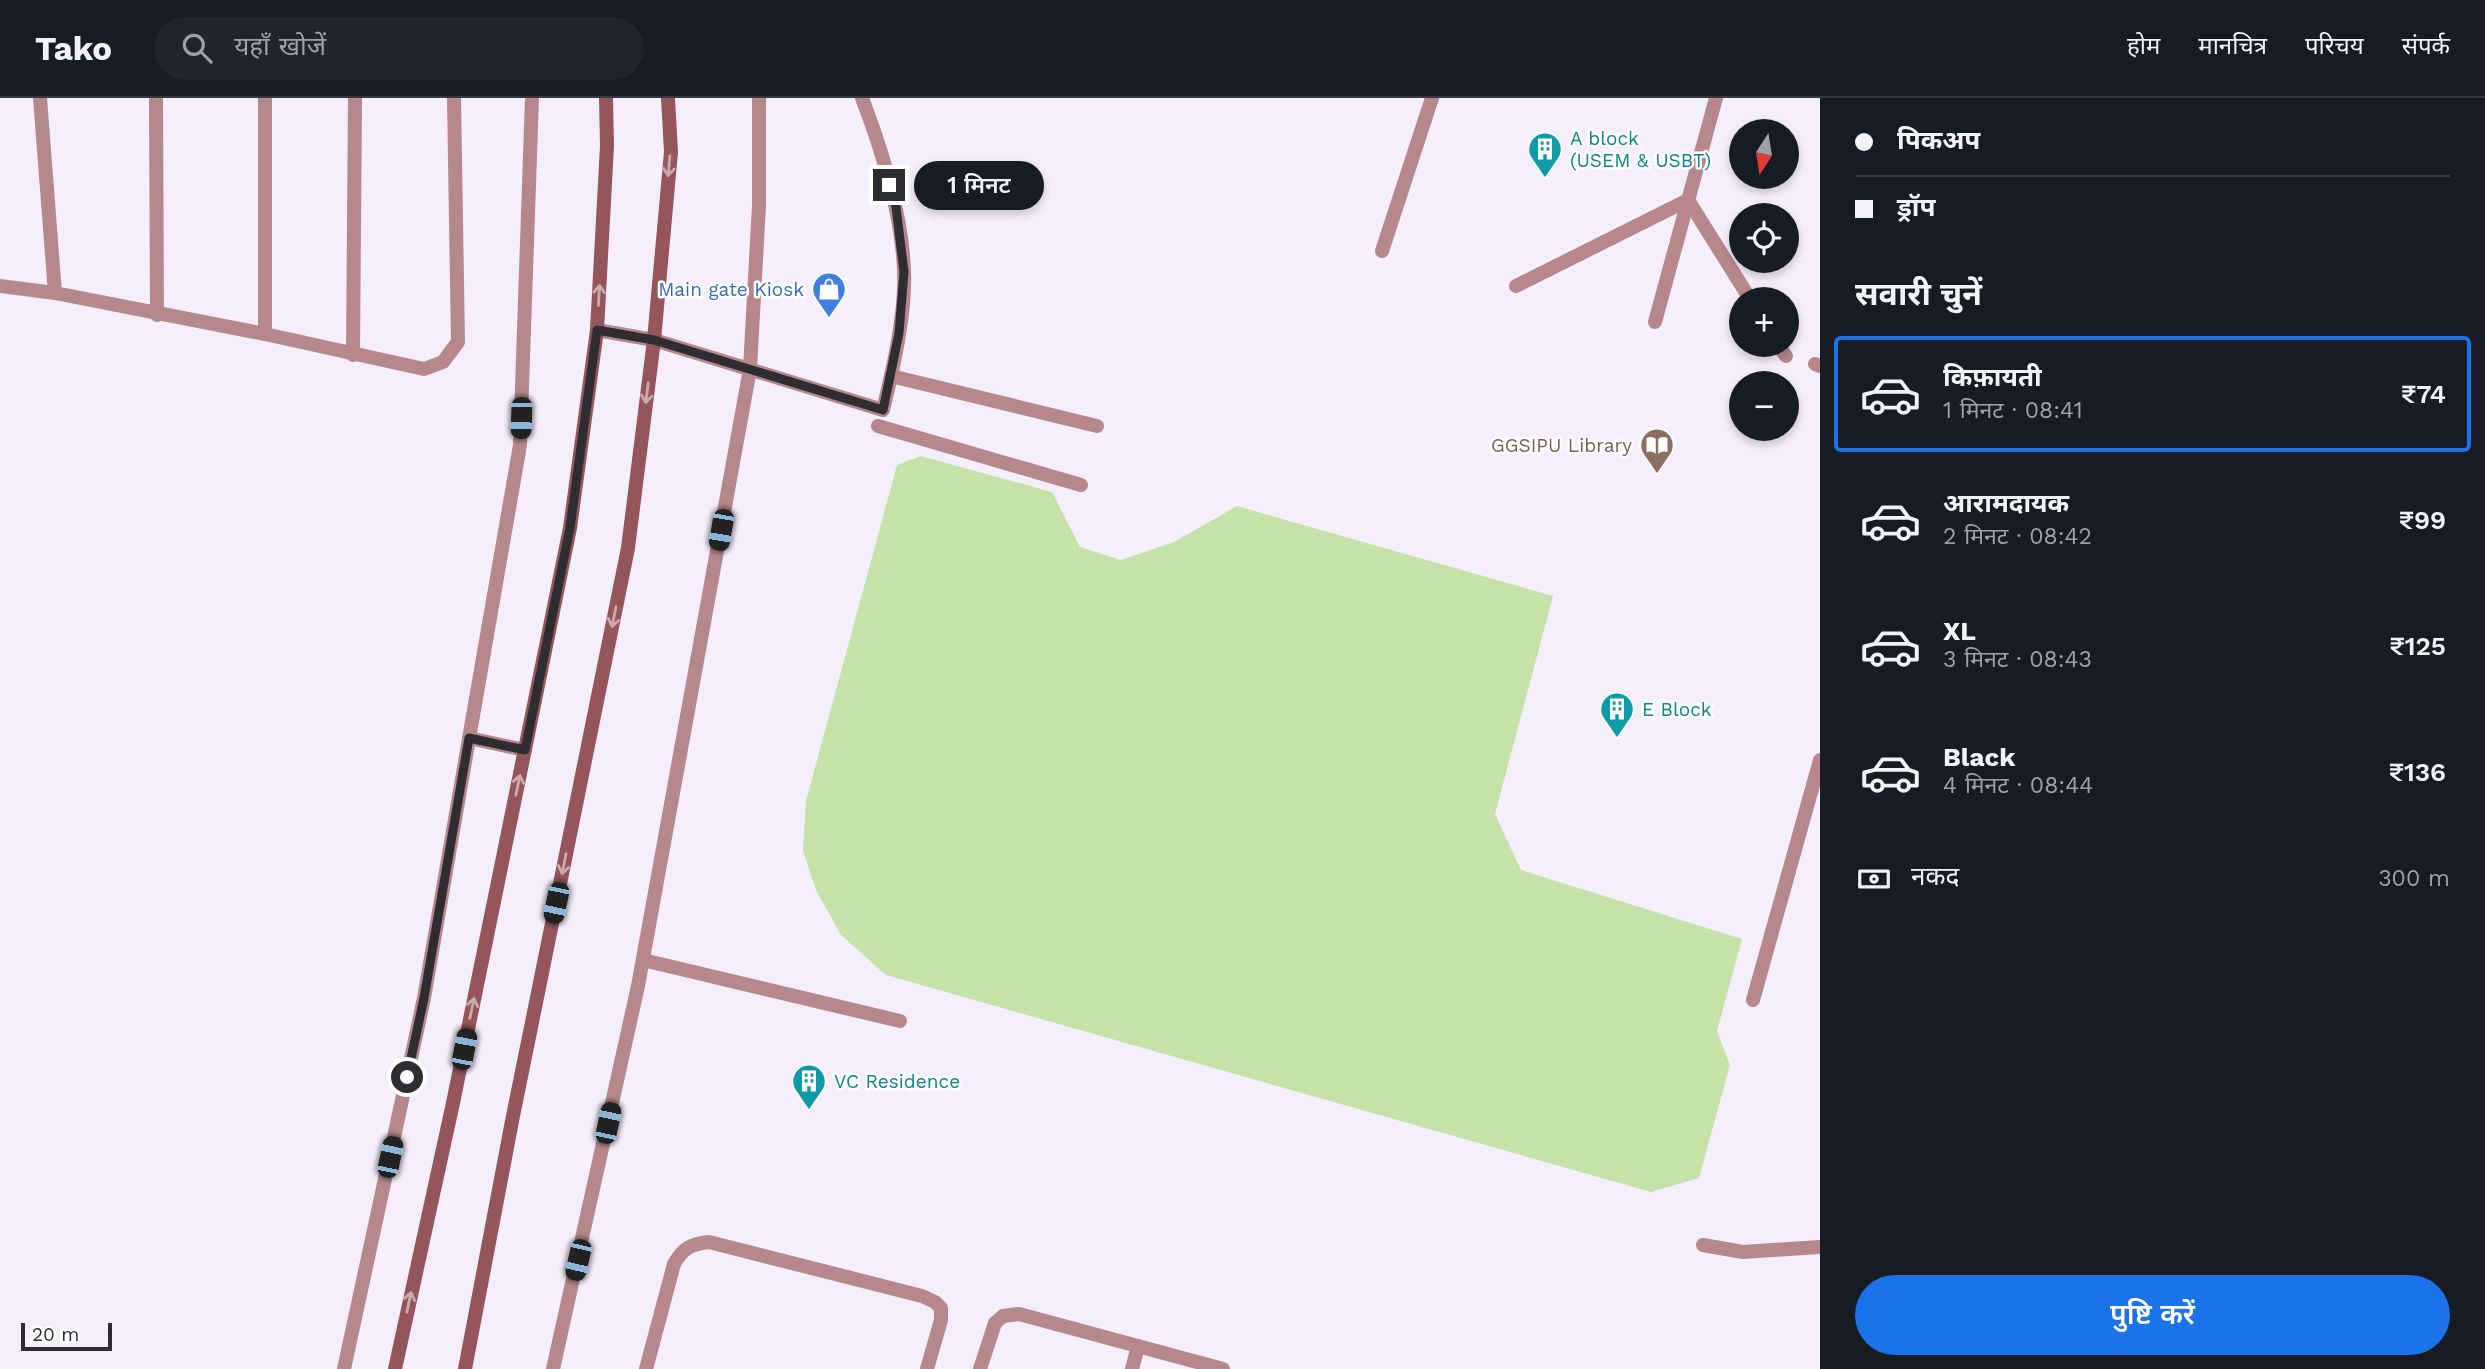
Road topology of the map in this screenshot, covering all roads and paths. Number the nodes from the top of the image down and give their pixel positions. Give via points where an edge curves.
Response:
1 (40, 98) edge
2 (156, 98) edge
3 (265, 98) edge
4 (355, 98) edge
5 (454, 98) edge
6 (532, 98) edge
7 (606, 98) edge
8 (668, 98) edge
9 (759, 98) edge
10 (862, 98) edge
11 (1432, 98) edge
12 (1716, 98) edge
13 (1688, 200) junction
14 (1382, 251) dead end
15 (0, 286) edge
16 (1516, 286) dead end
17 (1742, 287) edge
18 (55, 293) junction
19 (157, 314) junction
20 (1655, 322) dead end
21 (597, 330) junction
22 (265, 334) junction
23 (654, 340) junction
24 (354, 355) junction
25 (750, 369) junction
26 (891, 376) junction
27 (878, 426) dead end
28 (1097, 426) dead end
29 (1081, 485) dead end
30 (469, 738) junction
31 (525, 750) junction
32 (1820, 760) edge
33 (643, 960) junction
34 (1753, 1000) dead end
35 (900, 1021) dead end
36 (1703, 1245) dead end
37 (1820, 1247) edge
38 (1138, 1346) junction
39 (1203, 1366) edge
40 (344, 1369) edge
41 (395, 1369) edge
42 (465, 1369) edge
43 (553, 1369) edge
44 (646, 1369) edge
45 (927, 1369) edge
46 (981, 1369) edge
47 (1132, 1369) edge
48 (1223, 1369) edge

1 - 18 street
2 - 19 street
3 - 22 street
4 - 24 street
5 - 24 street via 458,342 443,362 424,369
6 - 30 street via 520,445
21 -> 7 main road
8 -> 23 main road via 671,152
9 - 25 street
10 - 26 street via 896,207 904,272
11 - 14 street
12 - 13 street
13 - 16 street
13 - 17 street
13 - 20 street
15 - 18 street
18 - 19 street
19 - 22 street
21 - 23 street
21 - 31 main road via 570,528
22 - 24 street
23 - 25 street
23 -> 42 main road via 628,548
25 - 26 street via 883,410
25 - 33 street
26 - 28 street
27 - 29 street
30 - 31 street
30 - 40 street via 424,998
41 -> 31 main road
32 - 34 street
33 - 35 street
33 - 43 street
36 - 37 street via 1743,1252
38 - 39 street
38 - 46 street via 1018,1314 1003,1316 989,1337
38 - 47 street
39 - 48 street
44 - 45 street via 674,1264 682,1250 709,1242 935,1302 941,1308 941,1321

